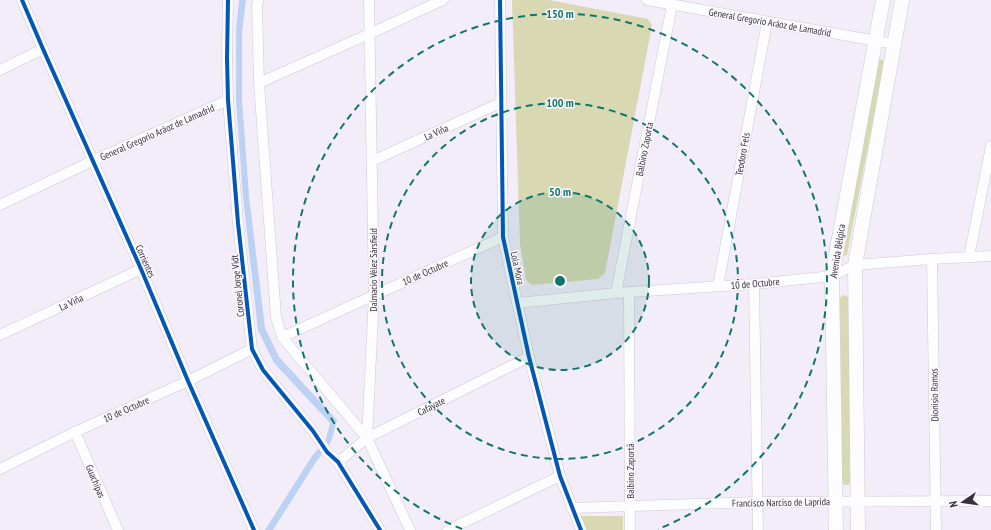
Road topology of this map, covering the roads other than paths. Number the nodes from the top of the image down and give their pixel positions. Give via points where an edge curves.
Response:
1 (22, 0) edge
2 (228, 0) edge
3 (258, 0) edge
4 (369, 0) edge
5 (443, 0) edge
6 (500, 0) edge
7 (647, 0) edge
8 (883, 0) edge
9 (902, 0) edge
10 (672, 4) junction
11 (767, 22) junction
12 (369, 34) junction
13 (876, 41) junction
14 (894, 44) junction
15 (43, 49) junction
16 (0, 70) edge
17 (260, 83) junction
18 (228, 100) junction
19 (500, 103) junction
20 (991, 146) edge
21 (92, 161) junction
22 (372, 161) junction
23 (0, 205) edge
24 (503, 237) junction
25 (991, 256) edge
26 (969, 257) junction
27 (932, 259) junction
28 (856, 265) junction
29 (142, 269) junction
30 (832, 276) junction
31 (754, 284) junction
32 (718, 286) junction
33 (629, 292) junction
34 (616, 293) junction
35 (374, 295) junction
36 (517, 303) junction
37 (0, 334) edge
38 (282, 337) junction
39 (252, 349) junction
40 (529, 357) junction
41 (188, 381) junction
42 (75, 432) junction
43 (367, 438) junction
44 (338, 462) junction
45 (0, 469) edge
46 (560, 476) junction
47 (836, 501) junction
48 (858, 501) junction
49 (935, 501) junction
50 (991, 501) edge
51 (758, 502) junction
52 (630, 506) junction
53 (572, 508) junction
54 (253, 526) edge
55 (118, 530) edge
56 (380, 530) edge
57 (410, 530) edge
58 (448, 530) edge
59 (581, 530) edge
60 (630, 530) edge
61 (758, 530) edge
62 (836, 530) edge
63 (858, 530) edge
64 (936, 530) edge

1 - 15 street, Corrientes
2 - 18 street, Coronel Jorge Vidt
3 - 17 street
4 - 12 street, Dalmacio Vélez Sársfield
5 - 12 street
6 - 19 street, Lola Mora
7 - 10 street, General Gregorio Aráoz de Lamadrid
8 - 13 main road, Avenida Bélgica
9 - 14 main road, Avenida Bélgica
10 - 11 street, General Gregorio Aráoz de Lamadrid
10 - 34 street, Balbino Zaporta
11 - 13 street, General Gregorio Aráoz de Lamadrid
11 - 32 street, Teodoro Fels
12 - 17 street
12 - 22 street, Dalmacio Vélez Sársfield
13 - 14 street, General Gregorio Aráoz de Lamadrid
13 - 30 main road, Avenida Bélgica
14 - 28 main road, Avenida Bélgica
15 - 16 street
15 - 21 street, Corrientes
17 - 38 street via 276,317
18 - 21 street, General Gregorio Aráoz de Lamadrid
18 - 39 street, Coronel Jorge Vidt
19 - 22 street, La Viña
19 - 24 street, Lola Mora
20 - 26 street
21 - 23 street, General Gregorio Aráoz de Lamadrid
21 - 29 street, Corrientes
22 - 35 street, Dalmacio Vélez Sársfield
24 - 35 street, 10 de Octubre
24 - 36 street, Lola Mora
25 - 26 street, 10 de Octubre
26 - 27 street, 10 de Octubre
27 - 28 street, 10 de Octubre
27 - 49 street, Dionisio Ramos
28 - 30 street, 10 de Octubre
28 - 48 main road, Avenida Bélgica
29 - 37 street, La Viña
29 - 41 street, Corrientes
30 - 31 street, 10 de Octubre
30 - 47 main road, Avenida Bélgica
31 - 32 street, 10 de Octubre
31 - 51 street
32 - 33 street, 10 de Octubre
33 - 34 street, 10 de Octubre
33 - 52 street, Balbino Zaporta
34 - 36 street, 10 de Octubre
35 - 38 street, 10 de Octubre
35 - 43 street, Dalmacio Vélez Sársfield
36 - 40 street, Lola Mora
38 - 43 street
39 - 41 street, 10 de Octubre
39 - 44 street, Coronel Jorge Vidt via 263,370 327,452
40 - 43 street, Cafayate
40 - 46 street, Lola Mora
41 - 42 street, 10 de Octubre
41 - 54 street, Corrientes
42 - 45 street, 10 de Octubre
42 - 55 street, Guachipas
43 - 44 street, Cafayate
43 - 57 street, Dalmacio Vélez Sársfield
44 - 56 street, Coronel Jorge Vidt
46 - 53 street, Lola Mora
46 - 58 street
47 - 48 street, Francisco Narciso de Laprida
47 - 51 street, Francisco Narciso de Laprida
47 - 62 main road, Avenida Bélgica
48 - 49 street, Francisco Narciso de Laprida
48 - 63 main road, Avenida Bélgica
49 - 50 street, Francisco Narciso de Laprida
49 - 64 street, Dionisio Ramos
51 - 52 street, Francisco Narciso de Laprida
51 - 61 street
52 - 53 street, Francisco Narciso de Laprida
52 - 60 street, Balbino Zaporta
53 - 59 street, Lola Mora

